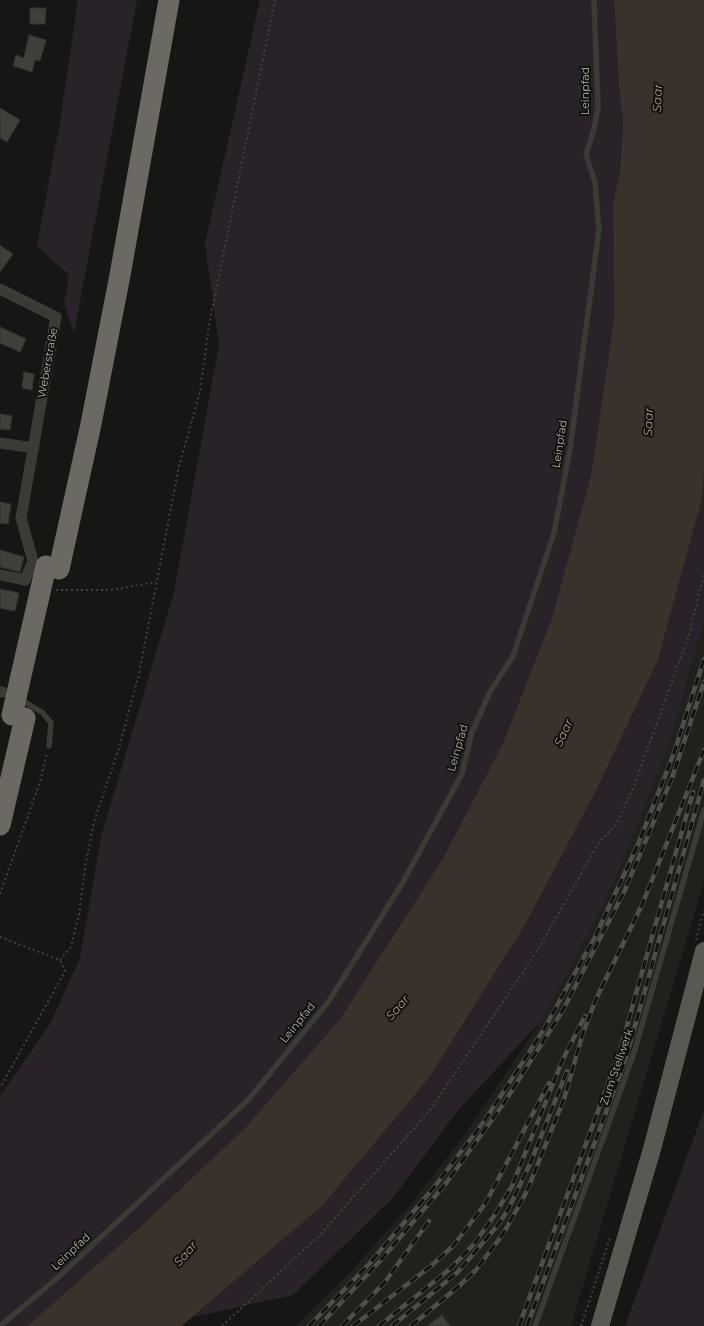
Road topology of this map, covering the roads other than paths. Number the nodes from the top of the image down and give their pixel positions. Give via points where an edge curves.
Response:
1 (154, 0) edge
2 (169, 0) edge
3 (594, 0) edge
4 (0, 289) edge
5 (0, 443) edge
6 (34, 448) junction
7 (52, 568) junction
8 (0, 575) edge
9 (48, 590) dead end
10 (46, 597) dead end
11 (1, 692) edge
12 (26, 693) dead end
13 (20, 711) junction
14 (50, 746) road end
15 (0, 765) edge
16 (704, 810) edge
17 (0, 825) edge
18 (704, 951) edge
19 (0, 1326) edge
20 (535, 1326) edge
21 (600, 1326) edge

1 - 7 highway
2 - 7 highway via 91,424
3 - 19 lane, Leinpfad via 598,108 586,155 595,182 599,230 570,449 552,540 513,656 490,692 472,732 462,774 403,882 329,1001 248,1100 55,1280
4 - 6 street, Weberstraße via 56,317
5 - 6 street
6 - 8 street via 21,518 33,561 25,580
7 - 13 highway
9 - 10 lane
11 - 13 lane
12 - 13 lane
13 - 14 lane via 43,713 51,723
13 - 15 highway
13 - 17 highway
16 - 20 lane, Zum Stellwerk via 633,1056
18 - 21 main road via 652,1149

